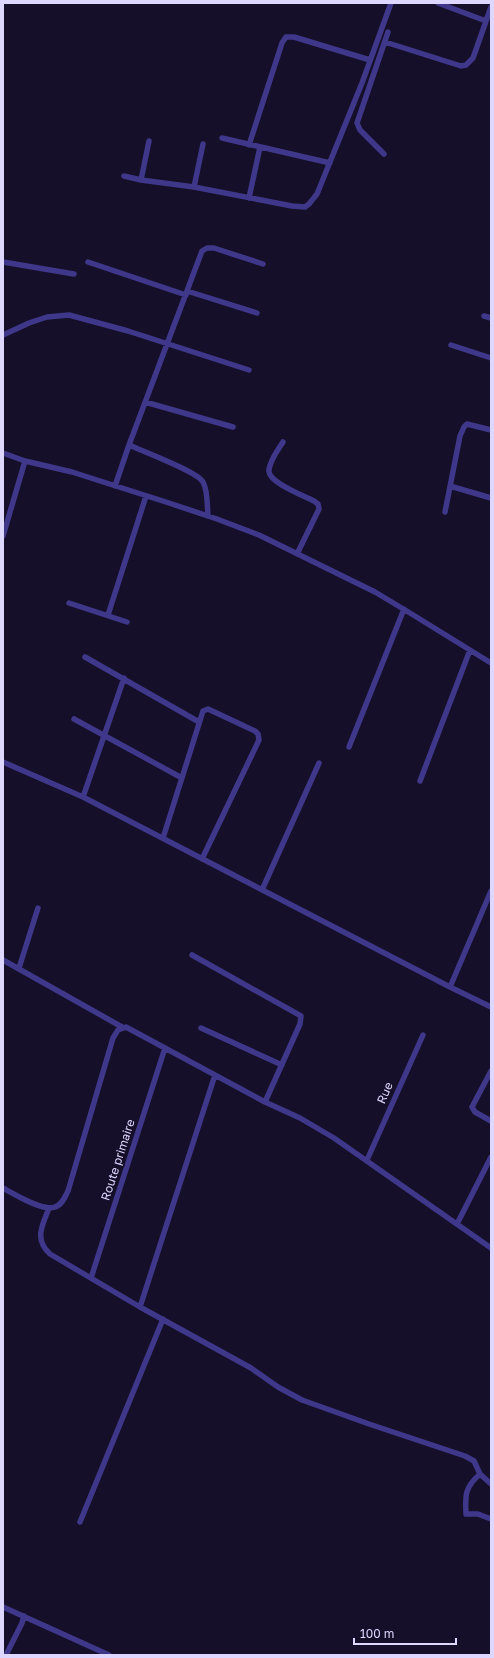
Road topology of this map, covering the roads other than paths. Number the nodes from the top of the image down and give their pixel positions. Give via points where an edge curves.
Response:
1 (391, 3) edge
2 (438, 3) edge
3 (491, 7) edge
4 (486, 21) junction
5 (388, 32) dead end
6 (385, 42) junction
7 (370, 60) junction
8 (222, 138) dead end
9 (149, 141) dead end
10 (203, 144) dead end
11 (249, 144) junction
12 (260, 147) junction
13 (384, 154) dead end
14 (330, 163) junction
15 (124, 176) dead end
16 (141, 180) junction
17 (194, 187) junction
18 (249, 198) junction
19 (3, 262) edge
20 (88, 262) dead end
21 (263, 264) dead end
22 (74, 274) dead end
23 (186, 293) junction
24 (258, 313) dead end
25 (484, 316) dead end
26 (491, 318) edge
27 (3, 335) edge
28 (167, 344) junction
29 (451, 345) dead end
30 (491, 358) edge
31 (249, 370) dead end
32 (145, 402) junction
33 (233, 427) dead end
34 (491, 430) edge
35 (283, 442) dead end
36 (129, 445) junction
37 (3, 453) edge
38 (25, 461) junction
39 (115, 486) junction
40 (450, 486) junction
41 (146, 496) junction
42 (491, 498) edge
43 (445, 512) dead end
44 (208, 516) junction
45 (3, 536) edge
46 (297, 554) junction
47 (69, 603) dead end
48 (404, 609) junction
49 (108, 615) junction
50 (127, 622) dead end
51 (470, 650) junction
52 (85, 657) dead end
53 (491, 664) edge
54 (124, 678) junction
55 (74, 719) dead end
56 (199, 722) junction
57 (104, 734) junction
58 (349, 747) dead end
59 (3, 762) edge
60 (319, 763) dead end
61 (182, 778) junction
62 (420, 781) dead end
63 (83, 797) junction
64 (163, 838) junction
65 (202, 859) junction
66 (262, 890) junction
67 (491, 891) edge
68 (38, 908) dead end
69 (192, 955) dead end
70 (3, 960) edge
71 (19, 968) junction
72 (450, 987) junction
73 (491, 1007) edge
74 (122, 1027) junction
75 (201, 1028) dead end
76 (423, 1035) dead end
77 (165, 1048) junction
78 (282, 1065) junction
79 (491, 1071) edge
80 (215, 1075) junction
81 (264, 1102) junction
82 (491, 1121) edge
83 (491, 1157) edge
84 (367, 1160) junction
85 (3, 1188) edge
86 (49, 1208) junction
87 (457, 1224) junction
88 (491, 1248) edge
89 (92, 1278) junction
90 (140, 1307) junction
91 (163, 1319) junction
92 (480, 1474) junction
93 (491, 1484) edge
94 (491, 1519) edge
95 (80, 1522) dead end
96 (3, 1607) edge
97 (24, 1616) junction
98 (6, 1655) edge
99 (110, 1655) edge

1 - 7 street
2 - 4 street
3 - 4 street
4 - 6 street via 473,58 466,65 461,66
5 - 6 street
6 - 13 street via 357,123 360,130
7 - 11 street via 294,37 286,37
7 - 14 street
8 - 11 street
9 - 16 street
10 - 17 street
11 - 12 street
12 - 14 street
12 - 18 street
14 - 18 street via 317,194 305,207
15 - 16 street
16 - 17 street
17 - 18 street
19 - 22 street
20 - 23 street
21 - 23 street via 207,248 202,252
23 - 24 street
23 - 28 street
25 - 26 street
27 - 28 street via 47,317 69,315
28 - 31 street
28 - 32 street
29 - 30 street
32 - 33 street
32 - 36 street
34 - 40 street via 471,424 464,427
35 - 46 street via 270,464 270,476 279,484 314,501 319,509
36 - 39 street
36 - 44 street via 200,478 203,482
37 - 38 street
38 - 39 street
38 - 45 street
39 - 41 street
40 - 42 street
40 - 43 street
41 - 44 street
41 - 49 street
44 - 46 street via 259,535
46 - 48 street
47 - 49 street
48 - 51 street
48 - 58 street
49 - 50 street
51 - 53 street
51 - 62 street
52 - 54 street
54 - 56 street
54 - 57 street
55 - 57 street
56 - 61 street
56 - 65 street via 203,711 208,709 255,731 259,737
57 - 61 street
57 - 63 street
59 - 63 street
60 - 66 street
61 - 64 street
63 - 64 street
64 - 65 street
65 - 66 street
66 - 72 street
67 - 72 street
68 - 71 street
69 - 78 street via 301,1016
70 - 71 street
71 - 74 street
72 - 73 street
74 - 77 street via 131,1029
74 - 86 street via 114,1038 68,1191 63,1201 56,1207
75 - 78 street
76 - 84 street, Rue
77 - 80 street
77 - 89 street, Route primaire
78 - 81 street
79 - 82 street via 472,1107 474,1112
80 - 81 street
80 - 90 street
81 - 84 street via 318,1128
83 - 87 street
84 - 87 street
85 - 86 street via 39,1206
86 - 89 street via 40,1239 43,1247 50,1254
87 - 88 street
89 - 90 street
90 - 91 street
91 - 92 street via 302,1400 465,1456 474,1461
91 - 95 street
92 - 93 street
92 - 94 street via 470,1483 465,1500 466,1514 478,1514
96 - 97 street
97 - 98 street
97 - 99 street

